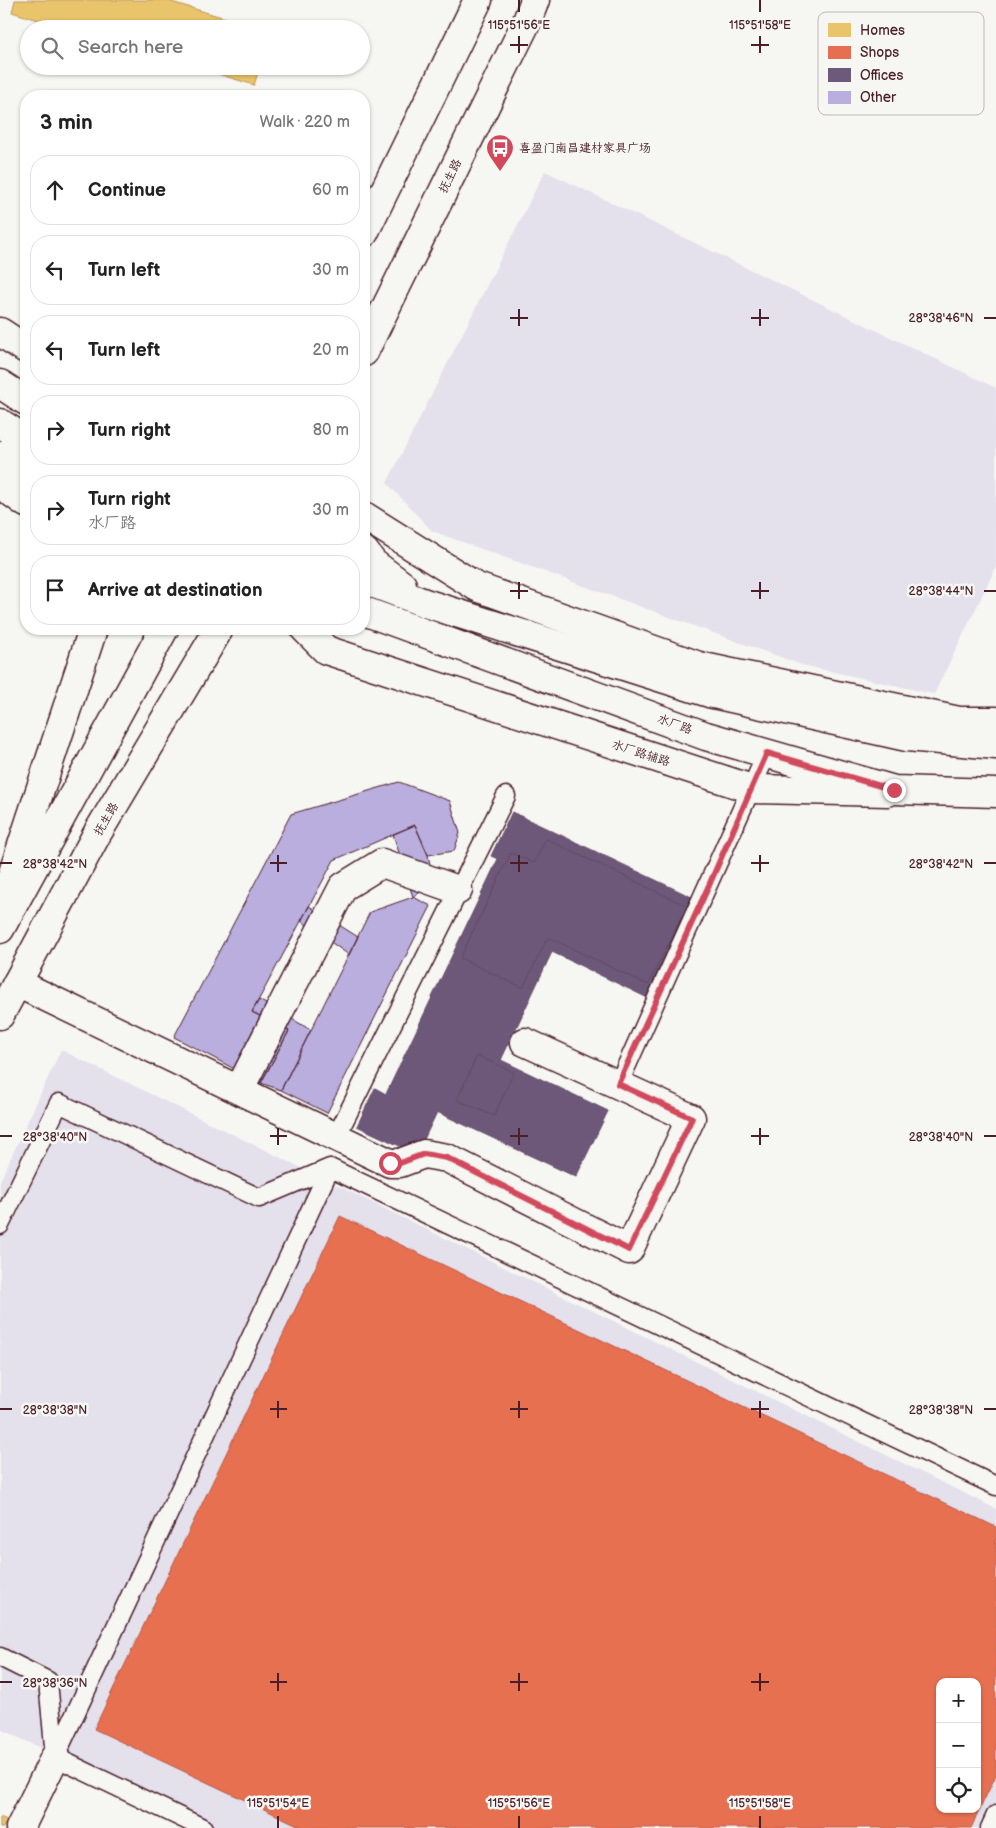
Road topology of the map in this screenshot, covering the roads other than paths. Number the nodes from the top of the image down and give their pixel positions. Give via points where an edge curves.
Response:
1 (478, 0) edge
2 (535, 0) edge
3 (370, 221) edge
4 (0, 332) edge
5 (370, 340) edge
6 (20, 345) edge
7 (0, 384) edge
8 (20, 397) edge
9 (0, 423) edge
10 (20, 436) edge
11 (0, 455) edge
12 (20, 468) edge
13 (0, 484) edge
14 (20, 499) edge
15 (370, 520) edge
16 (370, 559) edge
17 (370, 582) edge
18 (425, 603) junction
19 (370, 613) edge
20 (92, 635) edge
21 (161, 635) edge
22 (215, 635) edge
23 (311, 635) edge
24 (996, 721) edge
25 (996, 745) edge
26 (767, 753) junction
27 (752, 789) junction
28 (996, 794) edge
29 (506, 796) dead end
30 (458, 890) junction
31 (0, 911) edge
32 (0, 929) edge
33 (17, 983) junction
34 (0, 1014) edge
35 (525, 1042) dead end
36 (618, 1084) junction
37 (240, 1090) junction
38 (336, 1137) junction
39 (330, 1168) junction
40 (0, 1225) edge
41 (996, 1486) edge
42 (0, 1657) edge
43 (55, 1758) junction
44 (996, 1815) edge
45 (20, 1828) edge
46 (203, 1828) edge
47 (990, 1828) edge

1 - 3 street
2 - 5 street, 抚生路
4 - 6 street
7 - 8 street
9 - 10 street
11 - 12 street
13 - 14 street
15 - 24 street via 476,587 699,666 959,720
16 - 18 street
17 - 18 street
18 - 25 street via 709,694 907,737
19 - 26 street, 水厂路 via 706,736
20 - 31 street
21 - 32 street
22 - 33 street, 抚生路 via 98,832
23 - 27 street, 水厂路辅路 via 326,650
26 - 27 lane
26 - 28 street, 水厂路 via 894,790
27 - 28 street, 水厂路辅路
27 - 36 lane
29 - 30 lane
30 - 37 street via 382,863 344,887
30 - 38 lane
33 - 34 street, 抚生路
33 - 37 street
35 - 36 street
36 - 38 street via 692,1118 629,1250 447,1158 424,1154 400,1163 390,1163
37 - 38 street
39 - 40 lane via 258,1198 59,1103
39 - 41 lane
39 - 43 lane
42 - 43 lane via 48,1681
43 - 45 street
43 - 46 lane
44 - 47 lane

